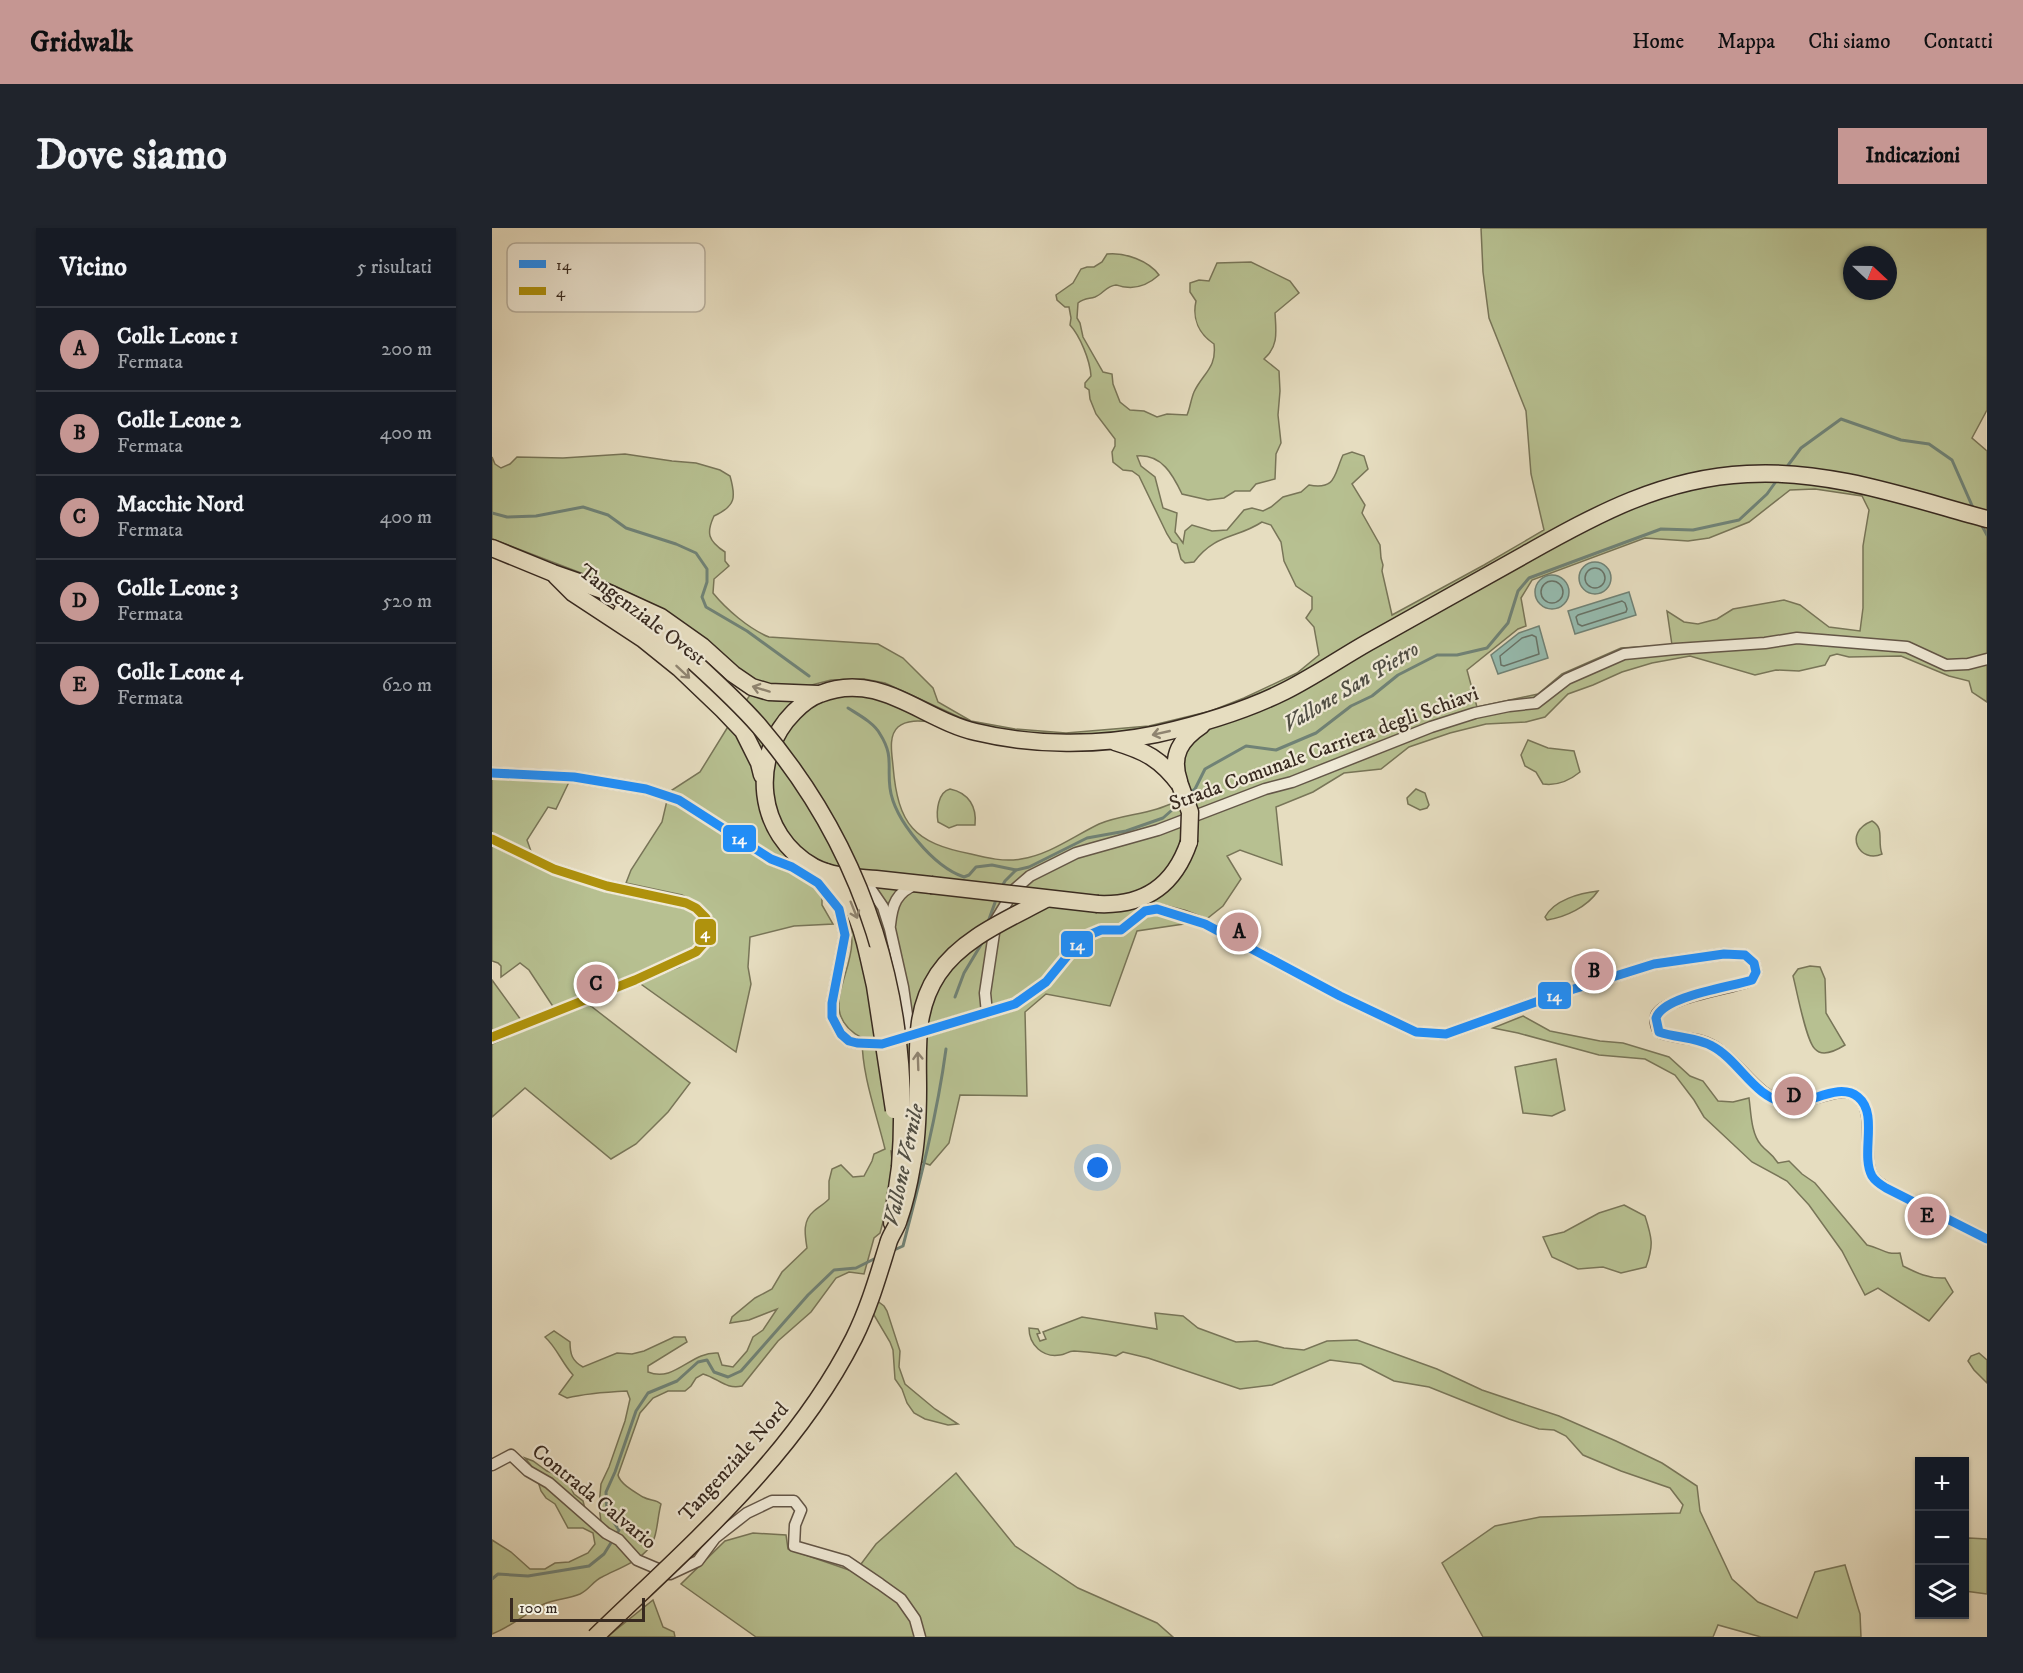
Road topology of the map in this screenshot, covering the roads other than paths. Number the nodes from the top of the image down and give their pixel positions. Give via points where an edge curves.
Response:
1 (1987, 519) edge
2 (492, 548) edge
3 (553, 573) junction
4 (1987, 659) edge
5 (819, 694) junction
6 (1209, 721) junction
7 (1112, 741) junction
8 (492, 773) edge
9 (764, 781) junction
10 (1180, 784) junction
11 (492, 839) edge
12 (826, 872) junction
13 (860, 878) junction
14 (924, 885) junction
15 (1046, 899) junction
16 (890, 929) junction
17 (987, 1013) junction
18 (910, 1036) junction
19 (492, 1037) edge
20 (900, 1167) junction
21 (1987, 1239) edge
22 (889, 1241) junction
23 (492, 1465) edge
24 (595, 1637) edge
25 (920, 1637) edge

1 - 6 main road via 1847,481 1811,476 1750,473 1684,483 1596,515 1303,681 1253,706
2 - 3 main road, Tangenziale Ovest
5 -> 3 main road, Tangenziale Ovest via 769,692 752,687 661,617
3 -> 9 main road, Tangenziale Ovest via 573,593 679,668 723,710 743,731
3 - 20 main road, Tangenziale Nord, bridge via 666,639 694,662 750,716 817,805 854,874 873,926 893,1002 903,1091
4 - 17 street, Strada Comunale Carriera degli Schiavi via 1946,665 1907,646 1797,638 1624,654 1567,679 1536,703 1475,713 1431,727 1158,830 1076,853 1030,876 1015,889 996,920 985,993
5 - 7 main road via 863,687 904,700 972,731 1047,742
5 - 9 main road via 800,705 779,730 766,759
6 -> 7 main road
6 - 10 main road via 1181,744 1174,768
7 - 10 main road via 1146,752
8 - 18 street via 574,777 668,796 771,858 806,874 828,893 843,922 843,950 832,1003 836,1027 849,1041 867,1045
9 - 12 main road via 769,814 786,843 797,855
10 - 15 main road, bridge via 1190,812 1189,842 1176,869 1155,891 1128,903
11 - 19 street via 554,869 686,903 706,918 707,930 705,942 696,952
12 - 13 main road
12 -> 20 main road, bridge via 851,902 864,937 876,986
13 - 14 main road
13 - 16 street via 883,907
14 - 15 main road, bridge
14 - 16 street via 909,887 896,899
22 -> 15 main road, bridge via 899,1221 913,1166 918,1116 917,1040 928,992 939,973 970,943
16 - 18 street
17 - 18 street
17 - 21 street via 1032,994 1089,935 1101,930 1122,930 1139,914 1157,909 1205,924 1416,1032 1446,1034 1654,964 1744,955 1754,963 1756,972 1752,980 1664,1006 1656,1015 1659,1032 1707,1041 1764,1092 1788,1104 1845,1091 1858,1096 1866,1106 1867,1163 1873,1178
20 - 22 main road, Tangenziale Nord, bridge
22 - 24 main road, Tangenziale Nord, bridge via 854,1338 800,1424 711,1524
23 - 25 street, Contrada Calvario via 511,1455 619,1540 637,1560 670,1574 698,1561 716,1538 747,1513 772,1502 794,1501 801,1510 795,1525 794,1546 846,1561 901,1599 915,1619

